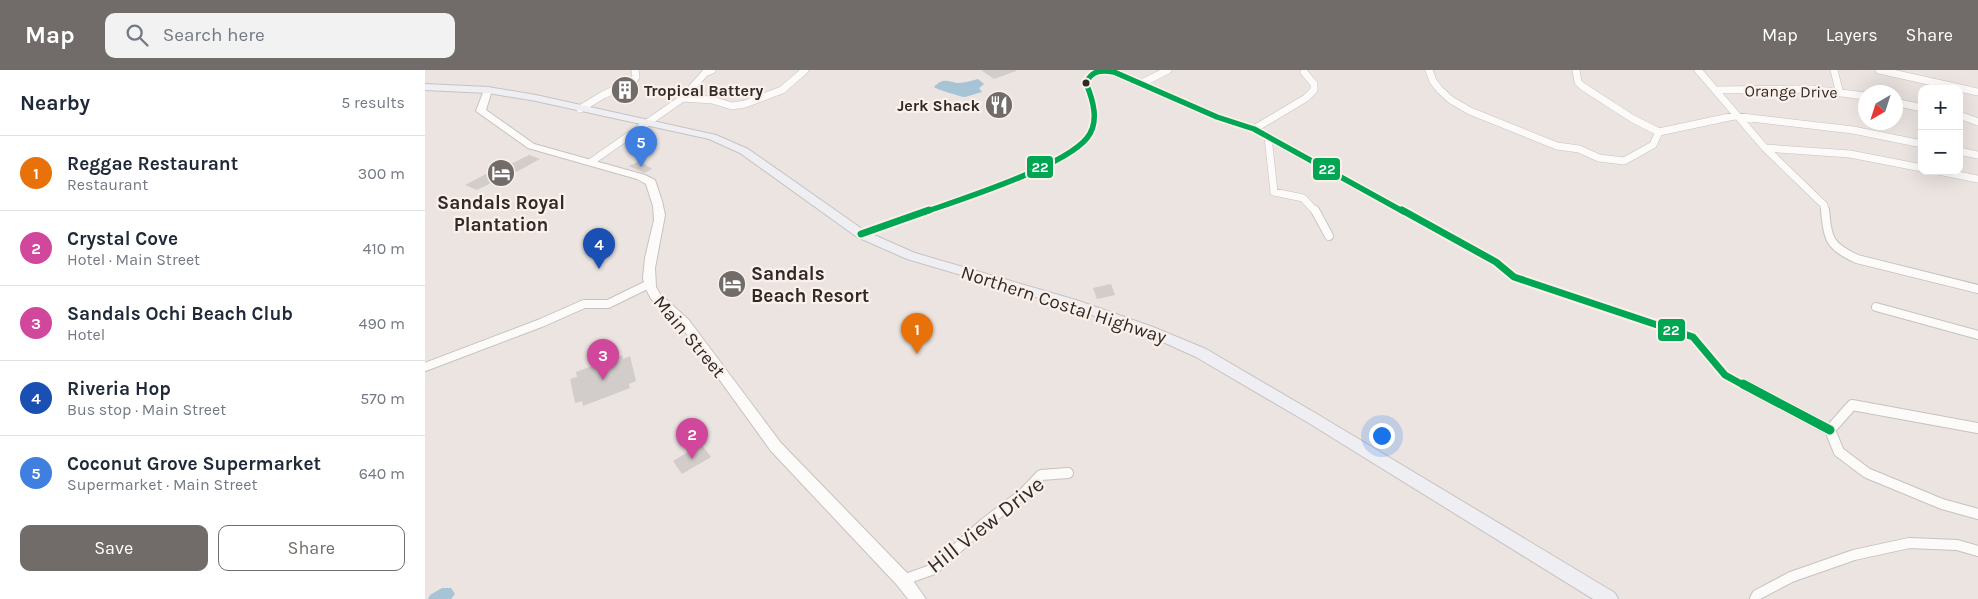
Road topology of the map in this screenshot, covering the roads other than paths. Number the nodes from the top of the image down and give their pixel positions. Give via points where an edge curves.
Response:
1 (635, 70) edge
2 (712, 70) edge
3 (805, 70) edge
4 (1168, 70) edge
5 (1429, 70) edge
6 (1576, 70) edge
7 (1698, 70) edge
8 (1834, 70) edge
9 (1879, 70) edge
10 (1304, 72) dead end
11 (1140, 84) junction
12 (425, 88) edge
13 (488, 90) junction
14 (1716, 90) junction
15 (1839, 90) junction
16 (1978, 92) edge
17 (689, 93) junction
18 (1858, 94) edge
19 (683, 98) junction
20 (712, 100) junction
21 (1903, 104) edge
22 (1918, 107) edge
23 (580, 109) junction
24 (1739, 117) junction
25 (1963, 117) edge
26 (1978, 122) edge
27 (646, 123) junction
28 (1254, 129) junction
29 (1659, 132) junction
30 (1268, 137) junction
31 (1918, 143) edge
32 (1765, 148) junction
33 (1963, 152) edge
34 (1978, 155) edge
35 (591, 162) junction
36 (1918, 167) edge
37 (1958, 175) edge
38 (1978, 179) edge
39 (861, 234) junction
40 (1329, 236) dead end
41 (649, 284) junction
42 (1978, 289) edge
43 (1876, 307) dead end
44 (1978, 335) edge
45 (425, 367) edge
46 (1978, 428) edge
47 (1830, 430) junction
48 (1068, 474) dead end
49 (1978, 514) edge
50 (1978, 550) edge
51 (903, 580) junction
52 (918, 599) edge
53 (1609, 599) edge
54 (1755, 599) edge

1 - 23 street via 633,81
2 - 17 street via 705,73
3 - 20 street via 783,90 745,104 732,106
4 - 11 street
5 - 29 street via 1440,90 1470,111 1557,146 1579,149 1599,158 1624,161 1631,158 1653,145
6 - 29 street via 1582,86
7 - 14 street
8 - 15 street
9 - 16 street
10 - 28 street via 1314,84 1314,90
11 - 28 street
11 - 39 street via 1113,72 1099,70 1089,76 1086,83 1095,102 1093,120 1087,138 1074,150 1031,172
12 - 13 main road, Northern Costal Highway
13 - 23 main road, Northern Costal Highway
13 - 35 street, Main Street via 481,111 521,141
14 - 15 street, Orange Drive
14 - 24 street
15 - 18 street, Orange Drive
17 - 19 street
17 - 20 street
19 - 20 street
19 - 27 street
21 - 22 street
23 - 27 main road, Northern Costal Highway
24 - 29 street via 1712,119
24 - 31 street via 1853,130
24 - 32 street
25 - 26 street
27 - 35 street
27 - 39 main road, Northern Costal Highway via 712,137 744,151
28 - 30 street
30 - 40 street via 1274,192 1305,199
30 - 47 street via 1496,262 1514,277 1693,337 1725,375
32 - 36 street via 1850,154
32 - 42 street via 1824,205 1828,237 1841,251 1857,259
33 - 34 street
35 - 41 street, Main Street via 641,176 651,182 659,220 650,255
37 - 38 street
39 - 53 main road, Northern Costal Highway via 911,256 1071,303 1194,349
41 - 45 street via 608,304 584,304
41 - 51 street, Main Street via 665,307 684,322 776,447
43 - 44 street
46 - 47 street via 1852,405
47 - 49 street via 1839,452 1867,473 1942,504
48 - 51 street, Hill View Drive via 1041,475 934,570
50 - 54 street via 1957,545 1909,542 1854,555 1791,577
51 - 52 street, Main Street

